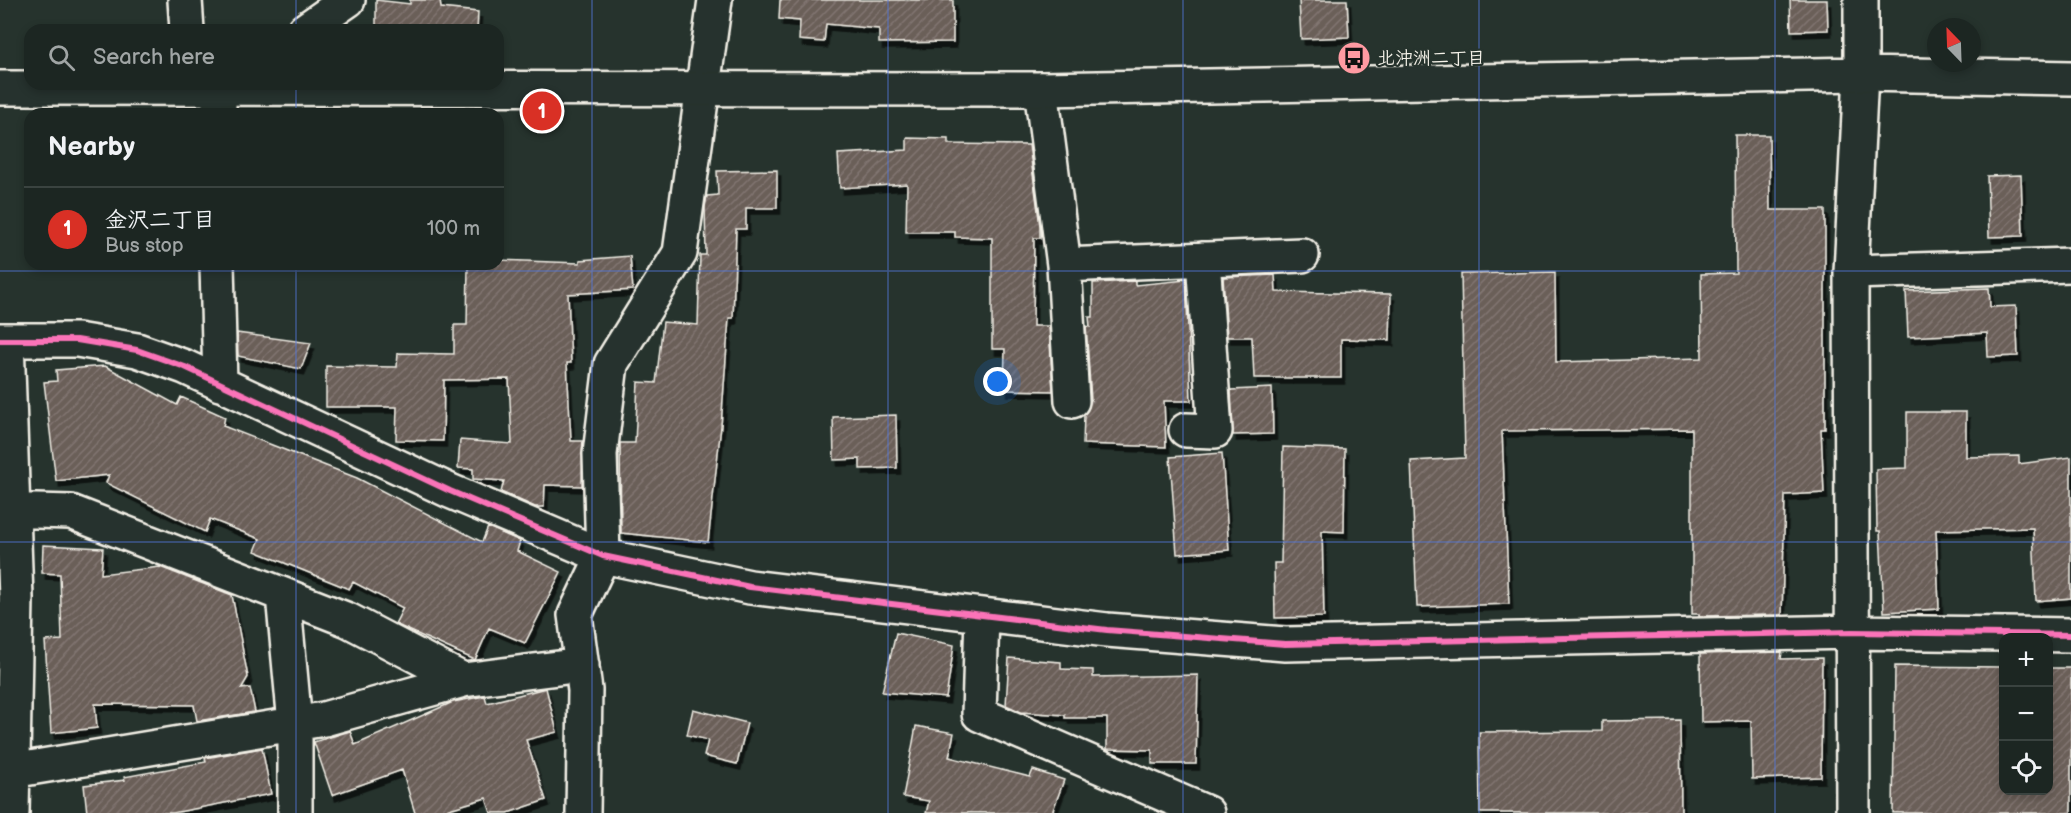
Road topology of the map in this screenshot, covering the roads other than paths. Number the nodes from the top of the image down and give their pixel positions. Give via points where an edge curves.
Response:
1 (185, 0) edge
2 (348, 0) edge
3 (715, 0) edge
4 (1861, 0) edge
5 (187, 24) edge
6 (314, 24) edge
7 (1861, 74) junction
8 (2071, 78) edge
9 (0, 88) edge
10 (504, 88) edge
11 (24, 89) edge
12 (1041, 89) junction
13 (82, 90) edge
14 (229, 90) edge
15 (705, 90) junction
16 (205, 93) edge
17 (1302, 255) dead end
18 (1203, 259) junction
19 (1064, 265) junction
20 (2071, 265) edge
21 (217, 270) edge
22 (1851, 272) junction
23 (4, 340) edge
24 (220, 384) junction
25 (1072, 400) dead end
26 (1186, 430) dead end
27 (7, 510) edge
28 (603, 556) junction
29 (283, 595) junction
30 (982, 615) junction
31 (1852, 632) junction
32 (2071, 635) edge
33 (582, 665) junction
34 (463, 680) junction
35 (295, 724) junction
36 (5, 773) edge
37 (12, 813) edge
38 (295, 813) edge
39 (584, 813) edge
40 (1207, 813) edge
41 (1852, 813) edge

1 - 5 street
2 - 6 street
3 - 15 street
4 - 7 street
7 - 8 street
7 - 12 street
7 - 22 street
9 - 11 street
10 - 15 street
12 - 15 street
12 - 19 street
13 - 16 street
14 - 16 street
15 - 28 street via 680,252 610,363 600,454
17 - 18 street
18 - 19 street
18 - 26 street via 1215,431
19 - 25 street
20 - 22 street
21 - 24 street
22 - 31 street
23 - 24 street via 77,340 137,350
23 - 27 street
24 - 28 street via 450,491
27 - 29 street via 71,512
27 - 36 street via 16,598
28 - 30 street via 750,587
28 - 33 street via 575,615
29 - 34 street via 348,620
29 - 35 street
30 - 31 street via 1107,630 1285,644
30 - 40 street via 979,714
31 - 32 street
31 - 41 street
33 - 34 street
33 - 39 street
34 - 35 street
35 - 36 street
35 - 38 street
36 - 37 street

